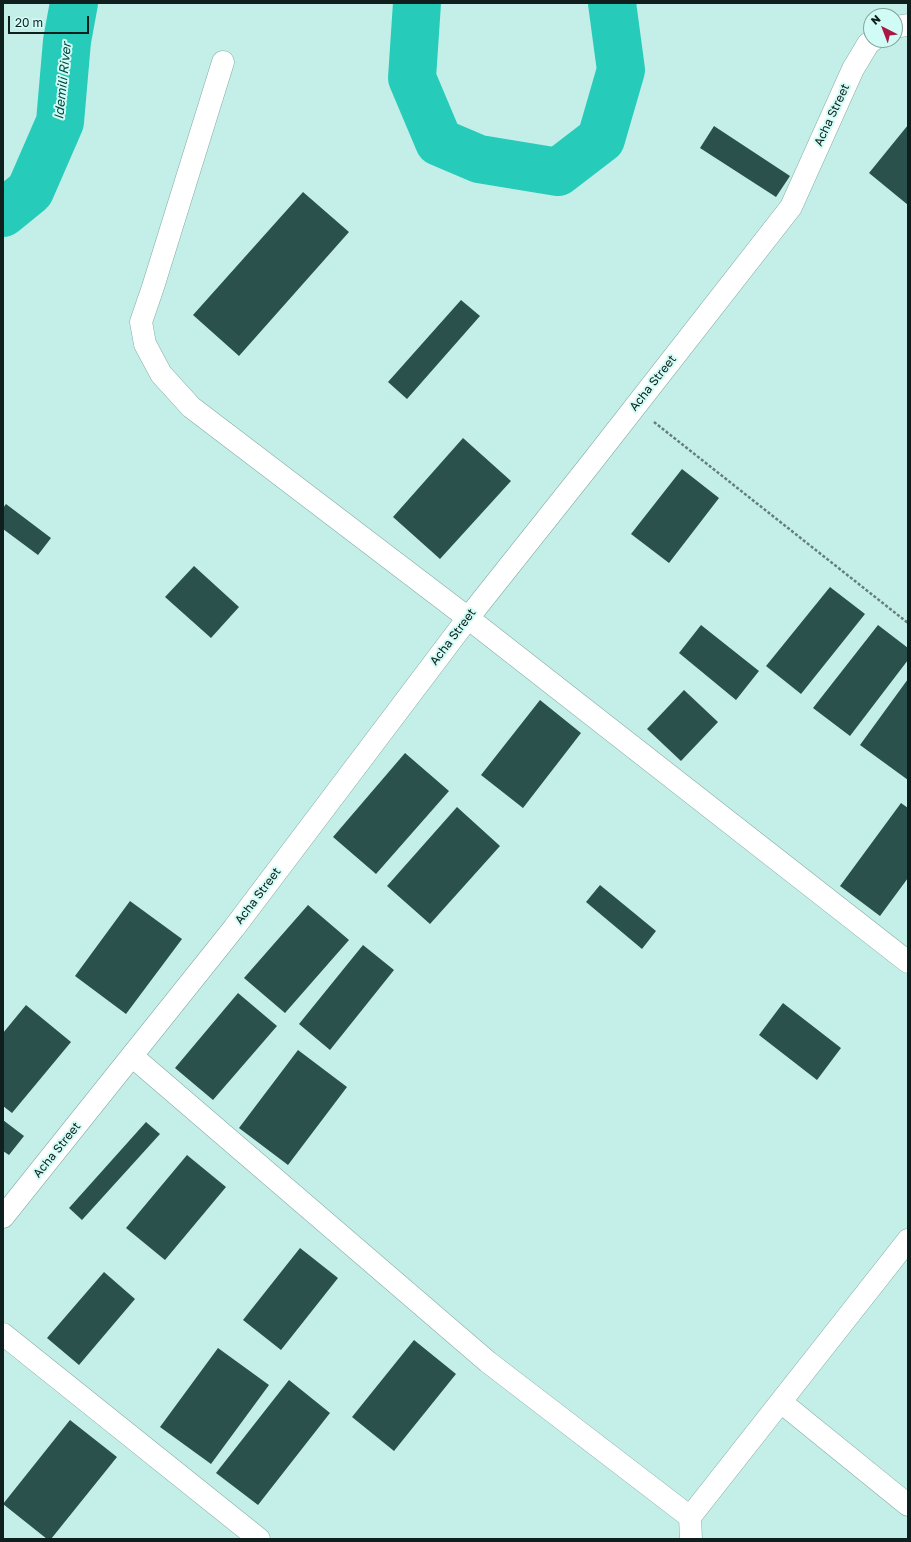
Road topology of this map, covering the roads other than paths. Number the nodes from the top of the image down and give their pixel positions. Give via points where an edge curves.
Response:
1 (866, 48) edge
2 (223, 62) dead end
3 (468, 618) junction
4 (908, 962) edge
5 (132, 1056) junction
6 (3, 1217) edge
7 (908, 1240) edge
8 (3, 1334) edge
9 (781, 1402) junction
10 (908, 1505) edge
11 (690, 1517) junction
12 (260, 1539) edge
13 (691, 1539) edge

1 - 3 street, Acha Street via 853,69 790,207
2 - 3 street via 141,322 145,344 161,374 191,407
3 - 4 street
3 - 5 street, Acha Street via 234,928
5 - 6 street, Acha Street
5 - 11 street via 488,1362
7 - 9 street
8 - 12 street
9 - 10 street
9 - 11 street
11 - 13 street

